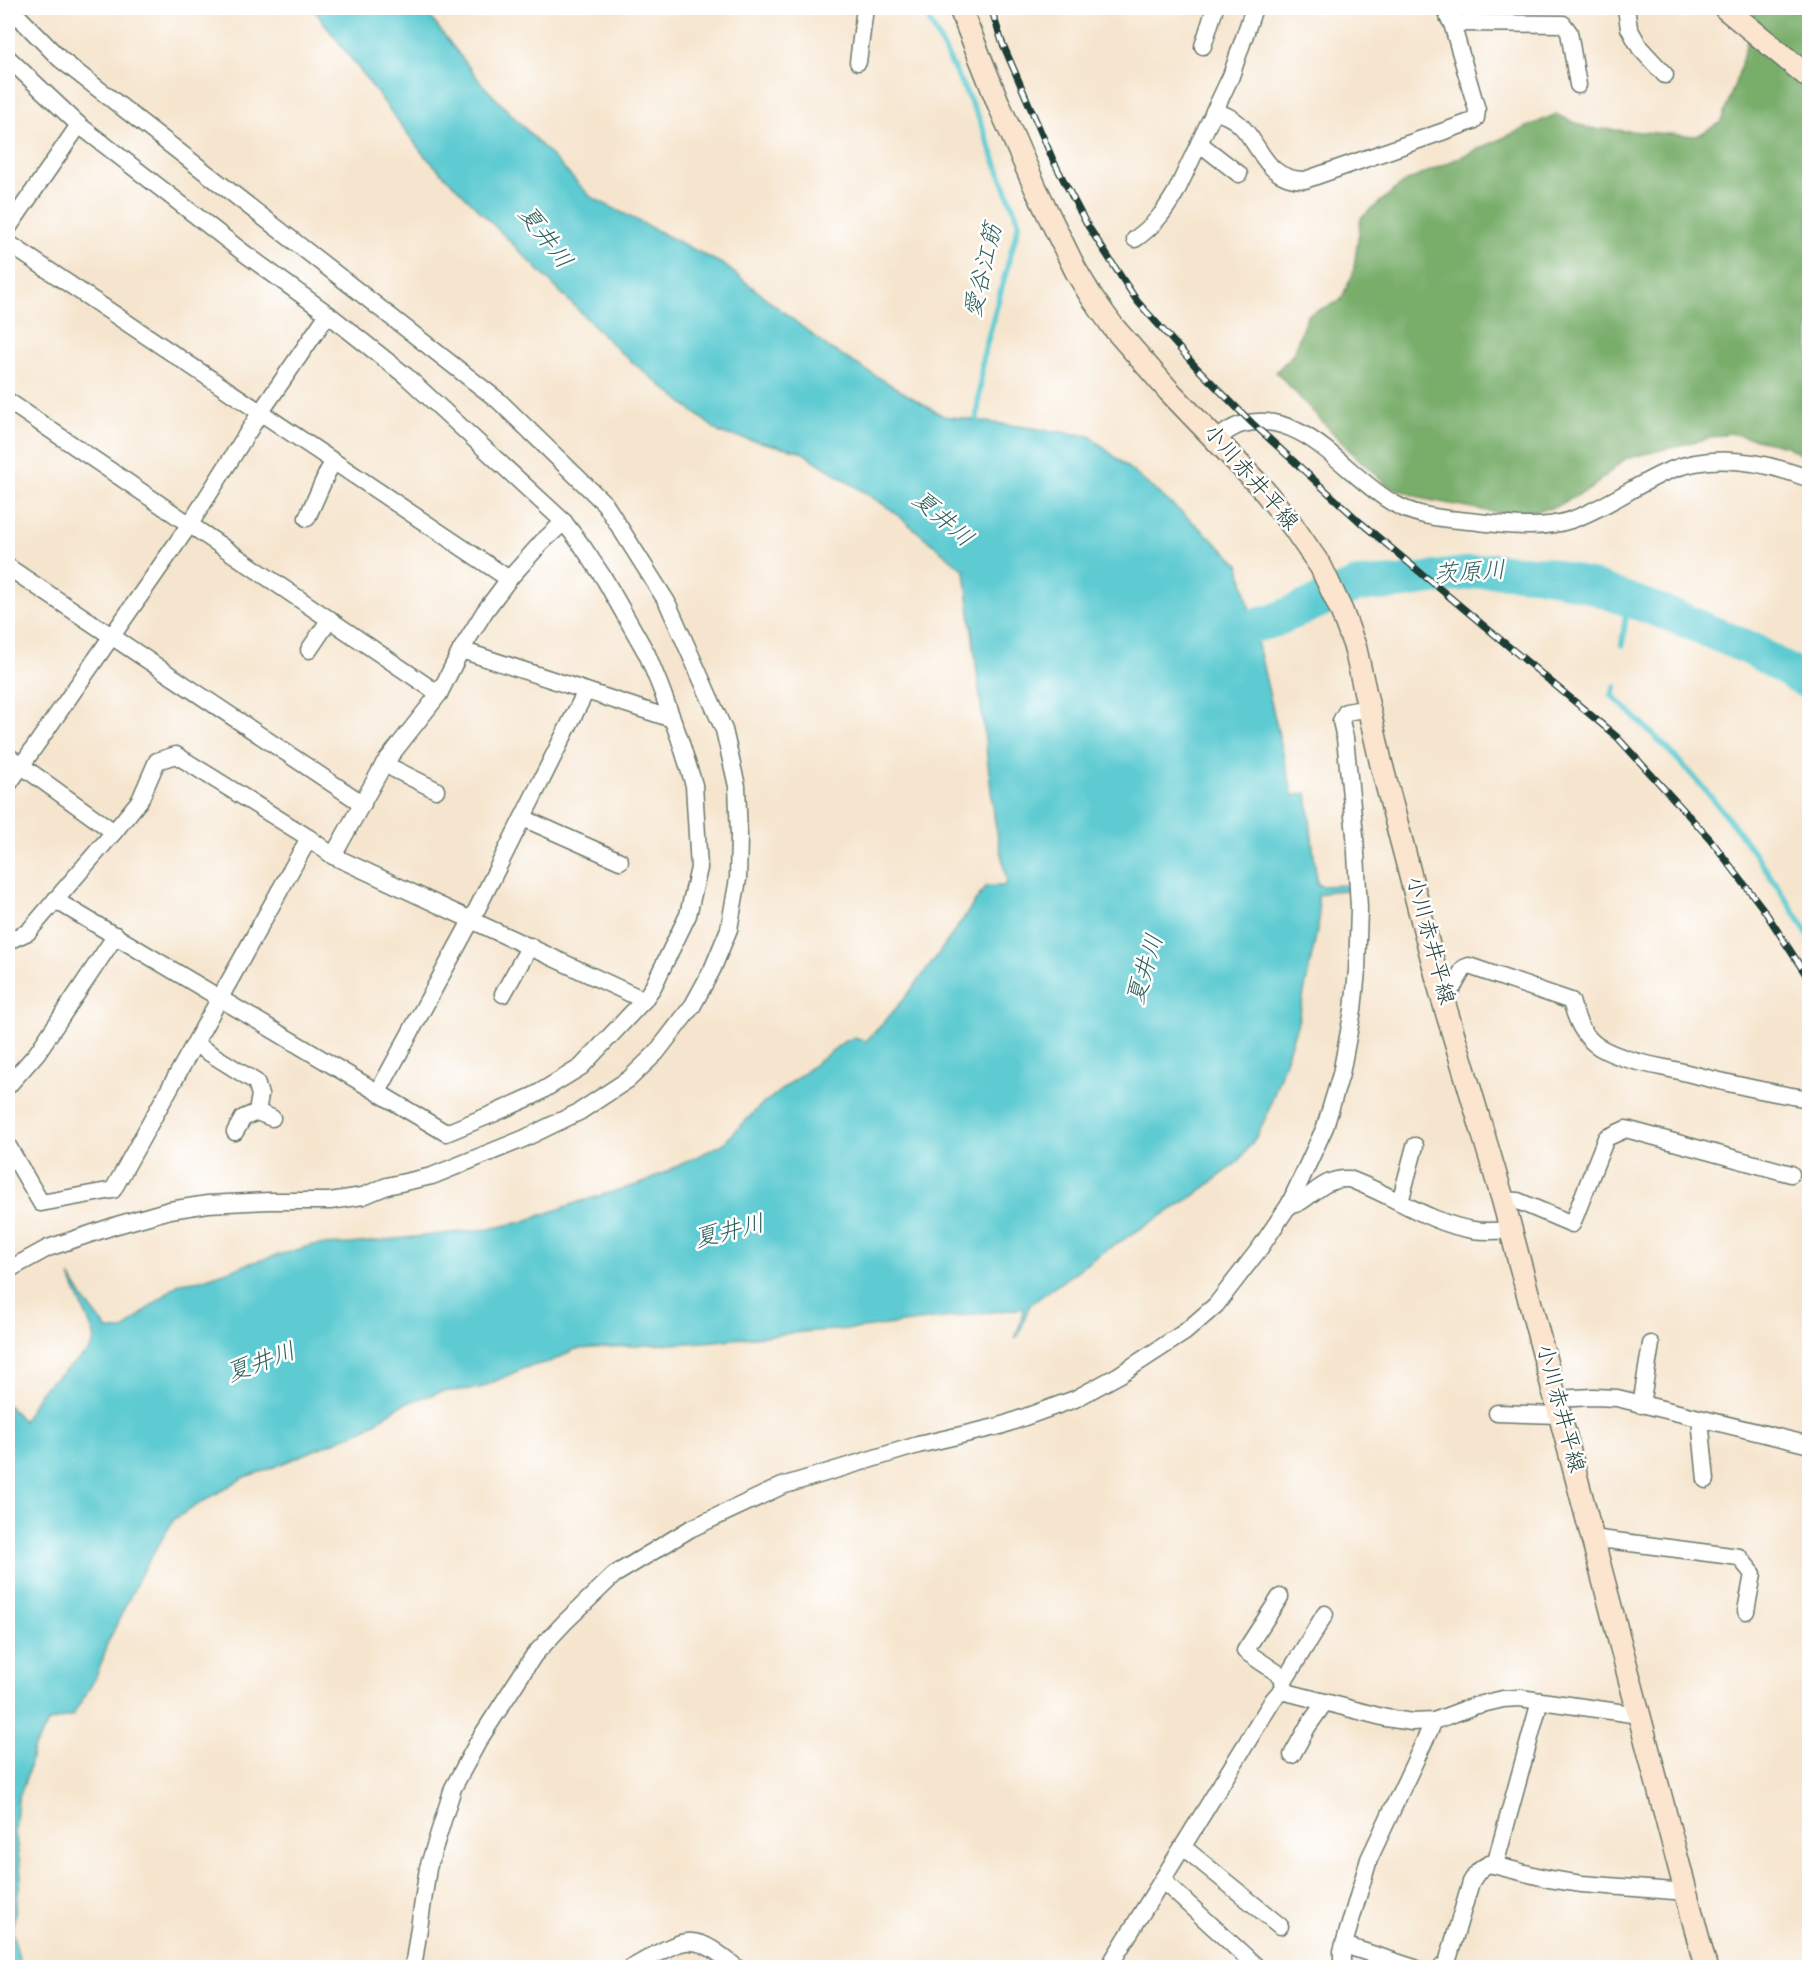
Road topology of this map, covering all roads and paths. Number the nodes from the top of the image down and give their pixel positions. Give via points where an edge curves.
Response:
1 (10, 8) edge
2 (865, 8) edge
3 (960, 8) edge
4 (1215, 8) edge
5 (1254, 8) edge
6 (1445, 8) edge
7 (1626, 8) edge
8 (1725, 8) edge
9 (1454, 22) junction
10 (1203, 46) dead end
11 (8, 58) edge
12 (858, 63) dead end
13 (1665, 75) dead end
14 (1809, 78) edge
15 (1578, 85) dead end
16 (1214, 111) junction
17 (79, 124) junction
18 (1199, 143) junction
19 (1239, 174) dead end
20 (8, 228) edge
21 (1135, 239) dead end
22 (8, 243) edge
23 (328, 314) junction
24 (8, 401) edge
25 (260, 413) junction
26 (1216, 440) junction
27 (334, 463) junction
28 (1809, 479) edge
29 (307, 518) dead end
30 (564, 522) junction
31 (190, 524) junction
32 (8, 567) edge
33 (509, 579) junction
34 (330, 619) junction
35 (111, 635) junction
36 (309, 650) dead end
37 (461, 650) junction
38 (586, 692) junction
39 (440, 694) junction
40 (1368, 700) junction
41 (672, 720) junction
42 (14, 761) edge
43 (384, 764) junction
44 (8, 786) edge
45 (436, 790) dead end
46 (363, 804) junction
47 (523, 818) junction
48 (114, 832) junction
49 (309, 838) junction
50 (333, 856) junction
51 (620, 861) dead end
52 (55, 900) junction
53 (472, 919) junction
54 (116, 935) junction
55 (8, 941) edge
56 (530, 946) junction
57 (1442, 993) junction
58 (503, 994) dead end
59 (220, 998) junction
60 (644, 1000) junction
61 (195, 1044) junction
62 (8, 1086) edge
63 (378, 1092) junction
64 (1809, 1099) edge
65 (235, 1132) dead end
66 (8, 1146) edge
67 (1415, 1146) dead end
68 (1791, 1174) dead end
69 (1503, 1200) junction
70 (1400, 1202) junction
71 (1289, 1205) junction
72 (1510, 1230) junction
73 (8, 1270) edge
74 (1651, 1344) dead end
75 (1641, 1404) junction
76 (1557, 1407) junction
77 (1497, 1413) dead end
78 (1700, 1419) junction
79 (1809, 1442) edge
80 (1706, 1480) dead end
81 (1592, 1538) junction
82 (1280, 1597) dead end
83 (1746, 1611) dead end
84 (1325, 1614) dead end
85 (1286, 1685) junction
86 (1540, 1701) junction
87 (1325, 1702) junction
88 (1640, 1715) junction
89 (1434, 1721) junction
90 (1292, 1755) dead end
91 (1183, 1847) junction
92 (1495, 1865) junction
93 (1162, 1880) junction
94 (1687, 1892) junction
95 (1280, 1926) dead end
96 (1344, 1945) junction
97 (412, 1968) edge
98 (631, 1968) edge
99 (737, 1968) edge
100 (1108, 1968) edge
101 (1258, 1968) edge
102 (1342, 1968) edge
103 (1415, 1968) edge
104 (1442, 1968) edge
105 (1707, 1968) edge

1 - 73 street via 60,59 499,401 605,504 667,603 724,730 737,786 739,836 738,879 729,929 693,1005 656,1053 628,1079 579,1112 432,1176 363,1196 330,1201 208,1204 170,1210 48,1248
2 - 12 street
3 - 26 main road, 小川赤井平線 via 1024,161 1076,271 1114,327
4 - 10 street
5 - 16 street
6 - 9 street
7 - 13 street via 1629,28 1640,48
8 - 14 main road
9 - 15 street via 1563,24 1569,32
9 - 16 street via 1477,110 1473,121 1299,180 1269,165 1239,123
11 - 17 street
16 - 18 street
17 - 20 street
17 - 23 street
18 - 19 street
18 - 21 street via 1167,207 1149,230
22 - 25 street
23 - 25 street
23 - 30 street via 406,376
24 - 31 street
25 - 27 street
25 - 31 street
26 - 28 street via 1243,424 1280,423 1312,440 1378,494 1409,510 1439,518 1532,527 1570,520 1669,471 1699,463 1752,462
26 - 40 main road, 小川赤井平線 via 1261,487 1321,567 1355,647
27 - 29 street
27 - 33 street
30 - 33 street
30 - 41 street via 605,580 642,645
31 - 34 street
31 - 35 street
32 - 35 street
33 - 37 street
34 - 36 street
34 - 39 street
35 - 42 street
35 - 46 street
37 - 38 street
37 - 39 street
38 - 41 street
38 - 47 street
39 - 43 street
40 - 57 main road, 小川赤井平線
40 - 71 street via 1346,712 1341,721 1355,835 1359,908 1353,1010 1341,1074 1325,1127
41 - 60 street via 694,785 699,868 688,915
42 - 44 street
42 - 48 street
43 - 45 street
43 - 46 street
46 - 50 street
47 - 51 street
47 - 53 street
48 - 49 street via 140,801 157,761 176,755
48 - 52 street
49 - 50 street
49 - 59 street
50 - 53 street
52 - 54 street
52 - 55 street via 28,932
53 - 56 street
53 - 63 street
54 - 59 street
54 - 62 street via 37,1053
56 - 58 street
56 - 60 street
57 - 64 street via 1453,987 1469,966 1571,1001 1584,1033 1598,1046 1622,1056
57 - 69 main road, 小川赤井平線
59 - 61 street
59 - 63 street
60 - 63 street via 581,1067 535,1095 446,1133
61 - 65 street via 256,1082 264,1115 243,1118
61 - 66 street via 113,1190 42,1203
67 - 70 street
68 - 69 street via 1626,1129 1606,1138 1572,1224 1518,1201
69 - 72 main road, 小川赤井平線
70 - 71 street via 1342,1179 1328,1182 1296,1205
70 - 72 street via 1447,1224 1489,1232
71 - 97 street via 1216,1305 1185,1332 1119,1375 1075,1399 1000,1426 918,1445 782,1486 690,1530 614,1575 534,1656 453,1788 428,1868
72 - 76 main road, 小川赤井平線
74 - 75 street
75 - 76 street via 1604,1397
75 - 78 street
76 - 77 street
76 - 81 main road, 小川赤井平線
78 - 79 street
78 - 80 street
81 - 83 street via 1739,1557 1753,1574
81 - 88 main road, 小川赤井平線
82 - 85 street via 1245,1651
84 - 85 street
85 - 87 street
85 - 91 street
86 - 88 street
86 - 89 street via 1503,1699
86 - 92 street
87 - 89 street via 1386,1718
87 - 90 street
88 - 94 main road, 小川赤井平線
89 - 96 street via 1370,1859
91 - 93 street
91 - 95 street
92 - 94 street via 1582,1884
92 - 104 street via 1483,1867 1471,1882 1447,1963
93 - 100 street
93 - 101 street
94 - 105 main road, 小川赤井平線
96 - 102 street
96 - 103 street
98 - 99 street via 682,1943 693,1942 715,1950

